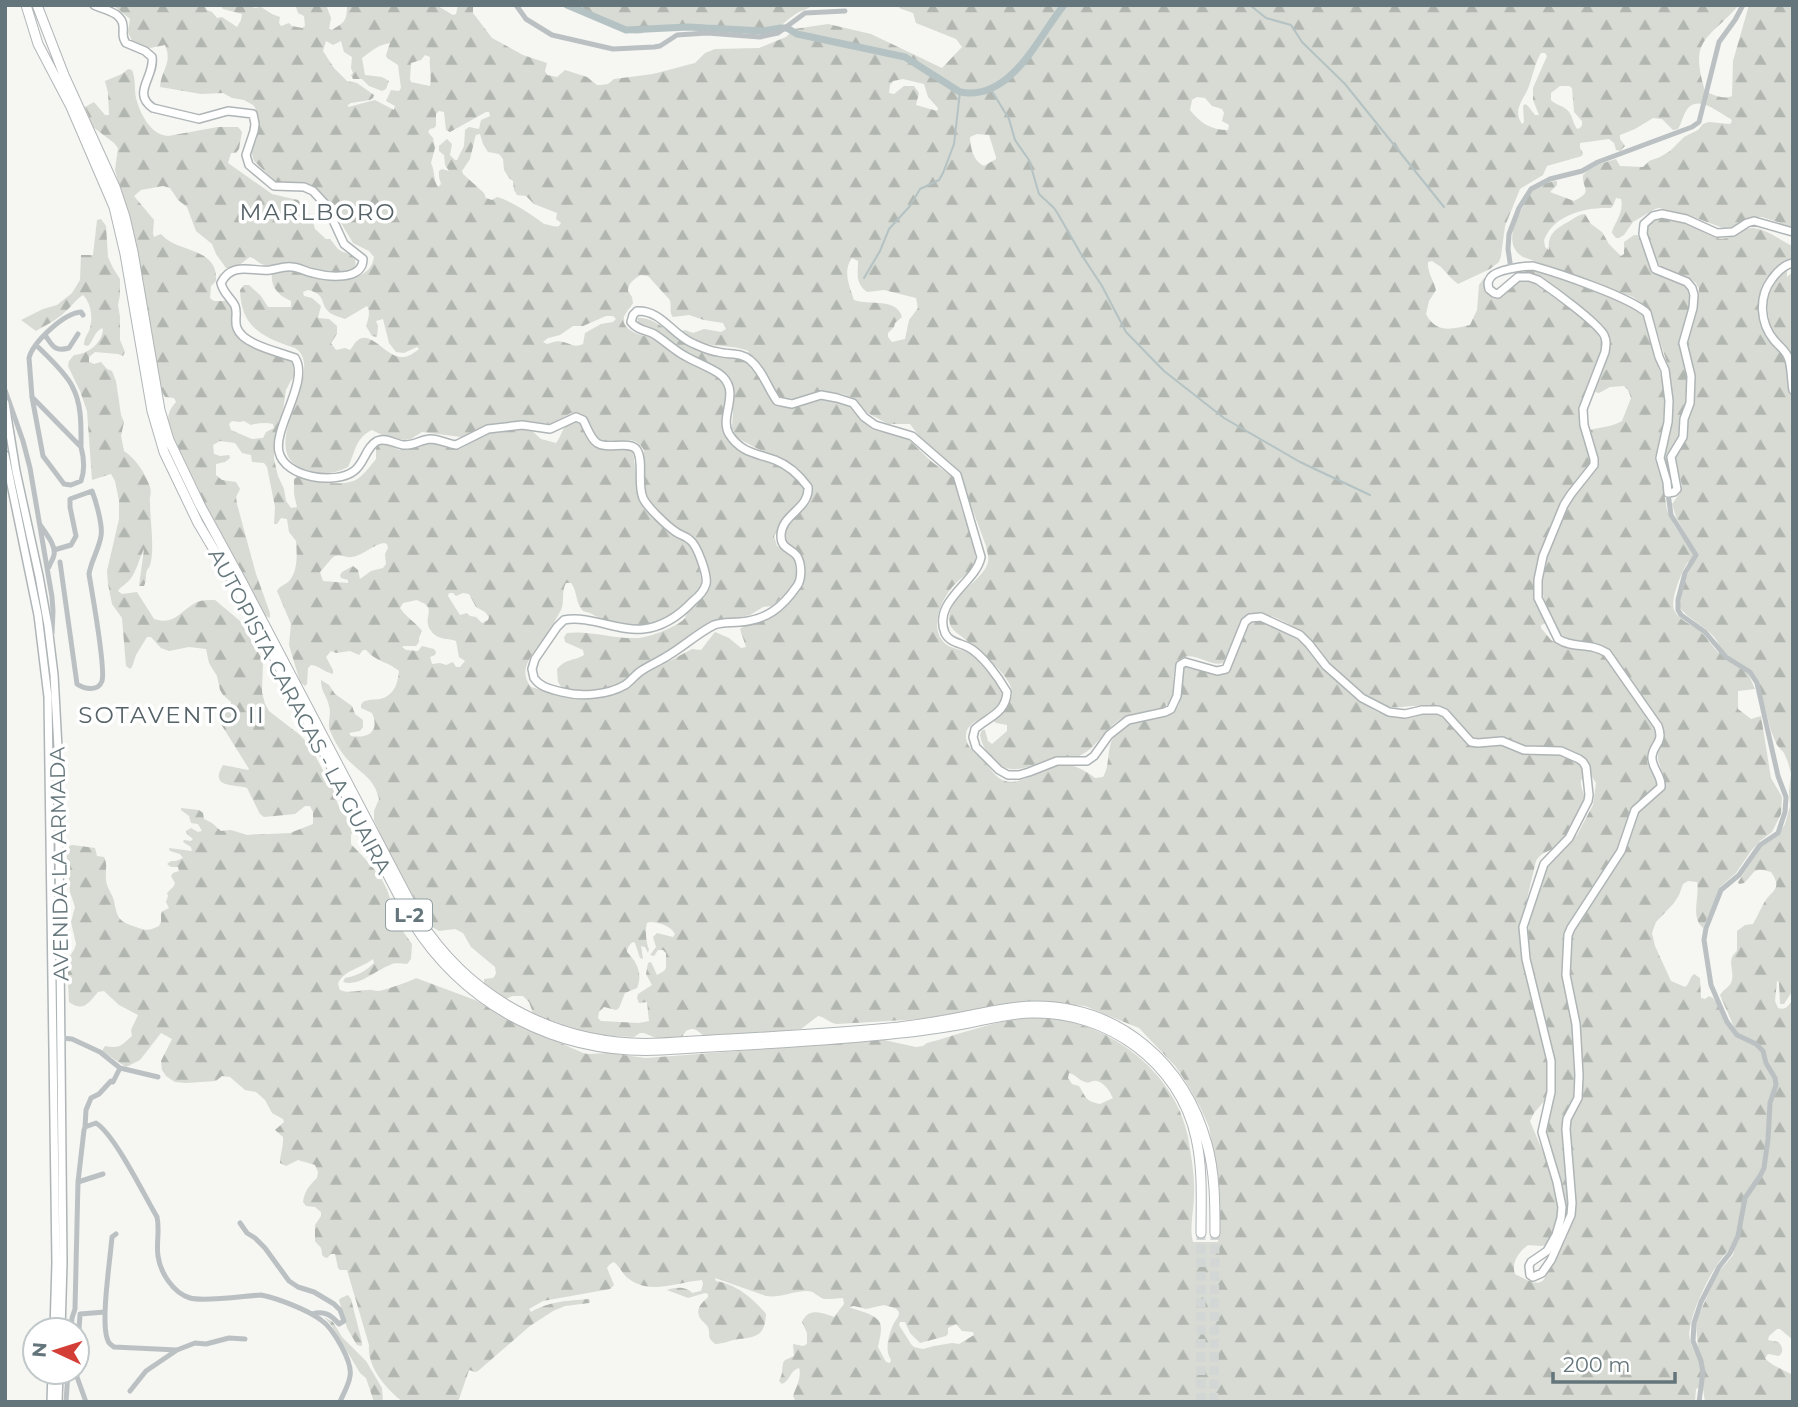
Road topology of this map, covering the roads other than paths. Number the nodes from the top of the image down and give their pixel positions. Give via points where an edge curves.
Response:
1 (26, 5) edge
2 (37, 5) edge
3 (94, 5) edge
4 (516, 5) edge
5 (1744, 5) edge
6 (845, 11) dead end
7 (1793, 232) edge
8 (1793, 263) edge
9 (1511, 269) junction
10 (83, 315) dead end
11 (78, 334) dead end
12 (46, 335) junction
13 (36, 345) junction
14 (5, 390) edge
15 (1793, 390) edge
16 (32, 397) junction
17 (5, 403) edge
18 (81, 447) junction
19 (5, 455) edge
20 (43, 456) junction
21 (30, 468) junction
22 (1668, 493) junction
23 (39, 523) junction
24 (54, 550) junction
25 (60, 562) dead end
26 (48, 570) junction
27 (51, 648) junction
28 (61, 1038) junction
29 (120, 1068) junction
30 (158, 1077) dead end
31 (85, 1126) junction
32 (103, 1174) dead end
33 (78, 1182) junction
34 (240, 1223) dead end
35 (1201, 1233) tunnel mouth
36 (1214, 1233) tunnel mouth
37 (116, 1234) dead end
38 (60, 1263) junction
39 (77, 1263) junction
40 (78, 1312) junction
41 (105, 1312) junction
42 (312, 1314) junction
43 (55, 1316) edge
44 (61, 1316) edge
45 (76, 1316) edge
46 (78, 1316) edge
47 (245, 1339) dead end
48 (177, 1350) junction
49 (130, 1391) dead end
50 (340, 1402) edge
51 (1699, 1402) edge

1 - 35 highway, AUTOPISTA CARACAS - LA GUAIRA / L-2 via 38,44 114,208 152,411 164,452 413,923 445,965 469,988 525,1023 562,1038 613,1049 654,1051 885,1035 1013,1014 1069,1016 1093,1023 1147,1054 1184,1102 1199,1154
2 - 36 highway, AUTOPISTA CARACAS - LA GUAIRA / L-2 via 121,205 160,410 172,449 419,919 455,966 528,1017 576,1035 625,1043 884,1028 1023,1006 1060,1008 1095,1017 1151,1049 1190,1099 1210,1158
3 - 9 main road via 118,16 126,43 152,57 143,91 148,105 199,120 228,111 253,114 246,155 249,164 274,186 313,191 326,205 344,244 363,258 361,268 348,275 292,267 243,268 225,276 221,283 235,305 241,335 298,363 278,444 288,466 305,475 338,477 358,468 380,440 411,445 429,439 456,445 488,429 522,425 550,429 576,417 598,443 636,449 644,500 671,528 693,542 705,584 678,616 646,629 583,620 561,622 533,665 534,678 542,686 580,694 619,687 715,625 773,613 800,579 799,561 781,543 781,534 785,521 807,499 808,487 786,466 738,444 726,427 730,393 725,378 634,326 633,315 645,311 694,344 747,357 777,401 792,404 821,395 853,403 870,423 912,436 957,475 981,557 951,600 944,629 950,639 977,654 1007,692 1003,706 975,729 973,737 976,747 1004,773 1019,775 1057,761 1090,760 1128,720 1171,709 1182,663 1226,669 1245,622 1257,617 1302,637 1326,666 1362,698 1384,710 1400,714 1438,710 1471,742 1502,741 1524,750 1561,751 1583,762 1588,801 1569,838 1544,864 1523,928 1551,1061 1551,1092 1542,1136 1562,1207 1550,1247 1530,1266 1533,1277 1551,1260 1572,1210 1566,1129 1578,1098 1579,1075 1576,1024 1566,975 1569,931 1621,851 1635,810 1662,784 1652,758 1660,737 1658,726 1607,653 1558,639 1537,593 1541,563 1564,505 1594,465 1583,409 1605,352 1605,336 1533,278 1518,277 1500,293 1491,291 1491,276
4 - 6 street via 526,19 552,35 613,49 660,46 677,35 760,37 778,33 805,13
5 - 9 street via 1719,42 1699,122 1531,188 1511,226
7 - 22 main road via 1750,222 1724,234 1662,214 1650,218 1643,228 1655,269 1687,282 1694,295 1684,344 1691,376 1690,403 1683,438 1671,457 1677,489
8 - 15 main road via 1769,282 1762,304 1769,332 1789,360
9 - 22 main road via 1537,267 1647,313 1665,370 1669,401 1660,458
10 - 12 street via 71,313
11 - 12 street via 69,348 61,350
12 - 13 street
13 - 16 street via 29,358
13 - 18 street via 74,390 81,417
14 - 21 street
16 - 18 street
16 - 20 street
17 - 27 main road, AVENIDA LA ARMADA
18 - 20 street via 84,474 71,485 64,484
19 - 38 main road, AVENIDA LA ARMADA via 38,615 48,697
20 - 21 street
21 - 23 street
22 - 51 street via 1671,515 1696,555 1685,573 1678,610 1726,657 1754,676 1786,801 1778,833 1760,845 1739,875 1721,890 1704,936 1711,985 1727,1022 1737,1035 1763,1051 1776,1086 1769,1106 1764,1168 1745,1198 1738,1236 1704,1295 1694,1323 1693,1341 1703,1372
23 - 24 street
23 - 26 street
24 - 25 street via 71,545 76,536 70,499 92,491 101,531 89,575 102,663 102,682 97,687 77,684
24 - 26 street
26 - 27 street
27 - 28 main road, AVENIDA LA ARMADA via 58,748
28 - 29 street via 100,1052
28 - 38 main road, AVENIDA LA ARMADA
29 - 30 street
29 - 31 street via 113,1082 91,1098
31 - 33 street
31 - 42 street via 99,1125 126,1162 157,1217 159,1264 180,1293 201,1299 270,1296
32 - 33 street
33 - 39 street
34 - 42 street via 289,1281 334,1304 344,1321 339,1324 322,1312
37 - 41 street via 112,1237
38 - 39 street
38 - 43 main road, AVENIDA LA ARMADA
38 - 44 main road, AVENIDA LA ARMADA
39 - 40 street
40 - 41 street
40 - 45 street
40 - 46 street
41 - 48 street via 106,1333 114,1347
42 - 50 street via 324,1322 350,1364
47 - 48 street via 195,1343
48 - 49 street via 146,1371

